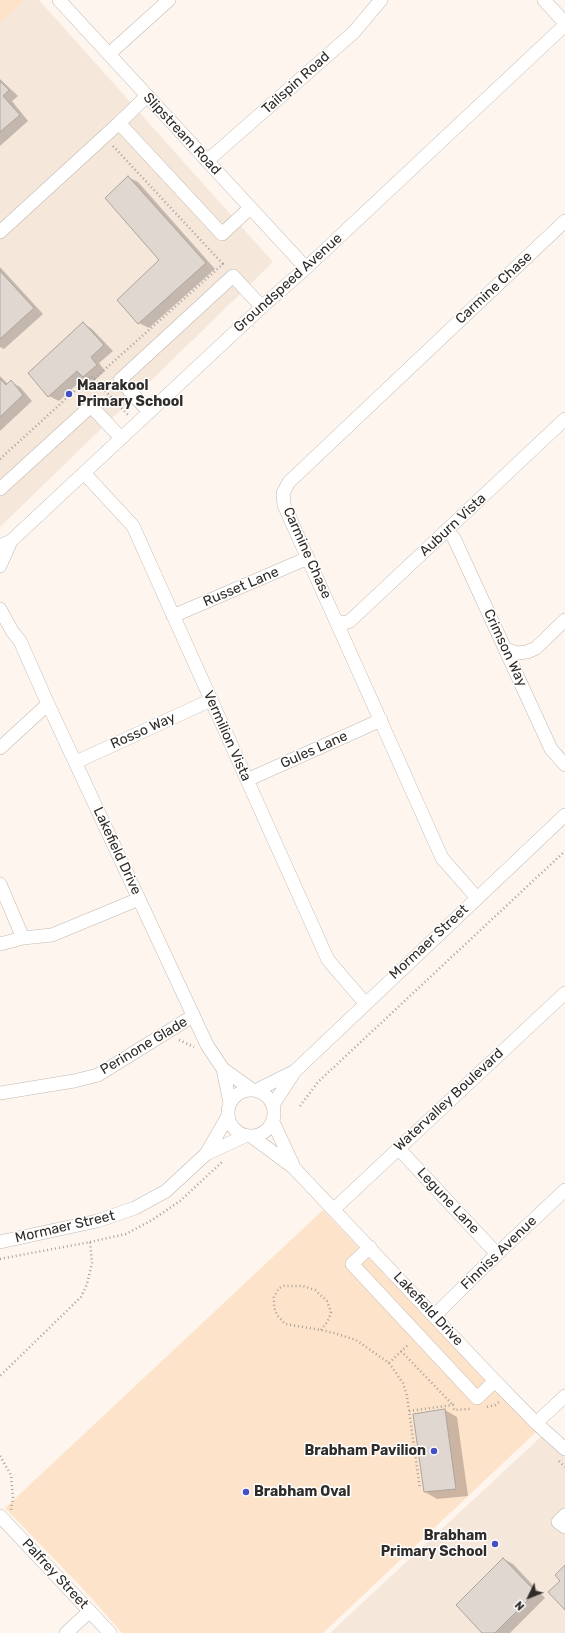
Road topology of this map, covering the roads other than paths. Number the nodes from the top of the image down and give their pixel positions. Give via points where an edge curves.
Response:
1 (59, 0) edge
2 (169, 0) edge
3 (381, 0) edge
4 (544, 0) edge
5 (565, 24) edge
6 (109, 54) junction
7 (147, 96) junction
8 (119, 123) junction
9 (208, 161) junction
10 (250, 208) junction
11 (565, 221) edge
12 (0, 232) edge
13 (306, 268) junction
14 (262, 307) junction
15 (149, 412) junction
16 (565, 419) edge
17 (121, 438) junction
18 (84, 473) junction
19 (0, 489) edge
20 (447, 530) junction
21 (6, 543) edge
22 (308, 558) junction
23 (0, 566) edge
24 (0, 609) edge
25 (173, 616) junction
26 (565, 620) edge
27 (336, 621) junction
28 (0, 625) edge
29 (16, 636) junction
30 (505, 649) junction
31 (211, 700) junction
32 (48, 704) junction
33 (381, 720) junction
34 (0, 748) edge
35 (76, 762) junction
36 (565, 765) edge
37 (247, 780) junction
38 (565, 815) edge
39 (0, 884) edge
40 (477, 898) junction
41 (139, 899) junction
42 (23, 938) junction
43 (0, 944) edge
44 (565, 993) edge
45 (365, 1003) junction
46 (193, 1016) junction
47 (223, 1070) junction
48 (295, 1070) junction
49 (254, 1090) junction
50 (0, 1093) edge
51 (230, 1103) junction
52 (274, 1106) junction
53 (228, 1116) junction
54 (273, 1122) junction
55 (248, 1136) junction
56 (398, 1148) junction
57 (206, 1154) junction
58 (294, 1167) junction
59 (565, 1190) edge
60 (334, 1209) junction
61 (0, 1242) edge
62 (370, 1247) junction
63 (497, 1254) junction
64 (434, 1316) junction
65 (491, 1385) junction
66 (565, 1396) edge
67 (536, 1423) junction
68 (565, 1449) edge
69 (5, 1515) edge
70 (565, 1515) edge
71 (565, 1527) edge
72 (90, 1611) junction
73 (66, 1633) edge
74 (110, 1633) edge

1 - 6 street, Slipstream Road
2 - 6 street
3 - 9 street, Tailspin Road via 354,32
4 - 5 street
5 - 13 street, Groundspeed Avenue
6 - 7 street, Slipstream Road
7 - 8 street
7 - 9 street, Slipstream Road
8 - 10 street via 222,234
8 - 12 street
9 - 10 street, Slipstream Road
10 - 13 street, Slipstream Road
11 - 22 street, Carmine Chase via 289,482 283,493 284,506
13 - 14 street, Groundspeed Avenue
14 - 15 street, Groundspeed Avenue
14 - 15 street via 233,276 120,380
15 - 17 street, Groundspeed Avenue
16 - 20 street, Auburn Vista
17 - 18 street, Groundspeed Avenue
17 - 19 street via 91,406
18 - 21 street, Groundspeed Avenue
18 - 25 street, Vermilion Vista via 133,526
20 - 27 street, Auburn Vista via 350,621
20 - 30 street, Crimson Way via 454,538
21 - 23 street, Groundspeed Avenue
22 - 25 street, Russet Lane
22 - 27 street, Carmine Chase
24 - 29 street, Lakefield Drive
25 - 31 street, Vermilion Vista
26 - 30 street via 536,648 517,653
27 - 33 street, Carmine Chase
28 - 29 street
29 - 32 street, Lakefield Drive
30 - 36 street, Crimson Way via 551,749
31 - 35 street, Rosso Way
31 - 37 street, Vermilion Vista
32 - 34 street
32 - 35 street, Lakefield Drive
33 - 37 street, Gules Lane
33 - 40 street, Carmine Chase via 442,858
35 - 41 street, Lakefield Drive
37 - 45 street, Vermilion Vista via 328,960
38 - 40 street, Mormaer Street
39 - 42 street
40 - 45 street, Mormaer Street
41 - 42 street via 52,935
41 - 46 street, Lakefield Drive
42 - 43 street
44 - 56 street, Watervalley Boulevard
45 - 48 street, Mormaer Street
46 - 47 street, Lakefield Drive
46 - 50 street, Perinone Glade via 98,1075
47 - 49 street, Lakefield Drive
47 - 51 street, Lakefield Drive
48 - 49 street, Mormaer Street
48 - 52 street, Mormaer Street
49 - 51 street via 239,1093
49 - 52 street via 268,1096
51 - 53 street
52 - 54 street
53 - 55 street via 234,1129
53 - 57 street, Mormaer Street
54 - 55 street via 264,1133
54 - 58 street, Lakefield Drive
55 - 57 street, Mormaer Street
55 - 58 street, Lakefield Drive
56 - 60 street, Watervalley Boulevard
56 - 63 street, Legune Lane
57 - 61 street, Mormaer Street via 166,1191 135,1208 97,1221
58 - 60 street, Lakefield Drive
59 - 63 street, Finniss Avenue
60 - 62 street, Lakefield Drive
62 - 64 street, Lakefield Drive
62 - 65 street via 352,1264 476,1398
63 - 64 street, Finniss Avenue
64 - 65 street, Lakefield Drive
65 - 67 street, Lakefield Drive
66 - 67 street
67 - 68 street, Lakefield Drive
69 - 72 street, Palfrey Street
70 - 71 street via 558,1522
72 - 73 street
72 - 74 street, Palfrey Street

